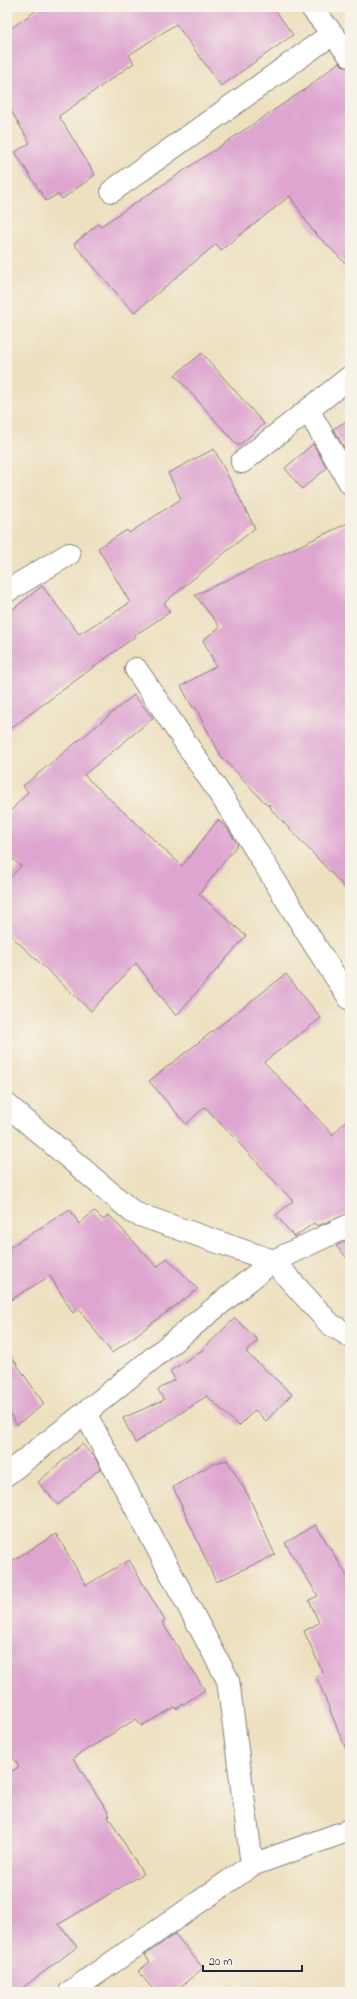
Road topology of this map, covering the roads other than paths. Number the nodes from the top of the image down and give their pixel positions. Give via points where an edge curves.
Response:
1 (310, 7) edge
2 (332, 34) junction
3 (350, 56) edge
4 (112, 191) dead end
5 (350, 377) edge
6 (308, 410) junction
7 (242, 462) dead end
8 (350, 483) edge
9 (69, 554) dead end
10 (7, 591) edge
11 (136, 668) dead end
12 (350, 999) edge
13 (7, 1105) edge
14 (350, 1225) edge
15 (273, 1261) junction
16 (350, 1336) edge
17 (85, 1413) junction
18 (7, 1474) edge
19 (350, 1830) edge
20 (252, 1865) junction
21 (70, 1992) edge

1 - 2 street
2 - 3 street
2 - 4 street
5 - 6 street
6 - 7 street
6 - 8 street
9 - 10 street
11 - 12 street via 236,818
13 - 15 street via 134,1213
14 - 15 street
15 - 16 street via 330,1324
15 - 17 street
17 - 18 street
17 - 20 street via 228,1680
19 - 20 street
20 - 21 street

